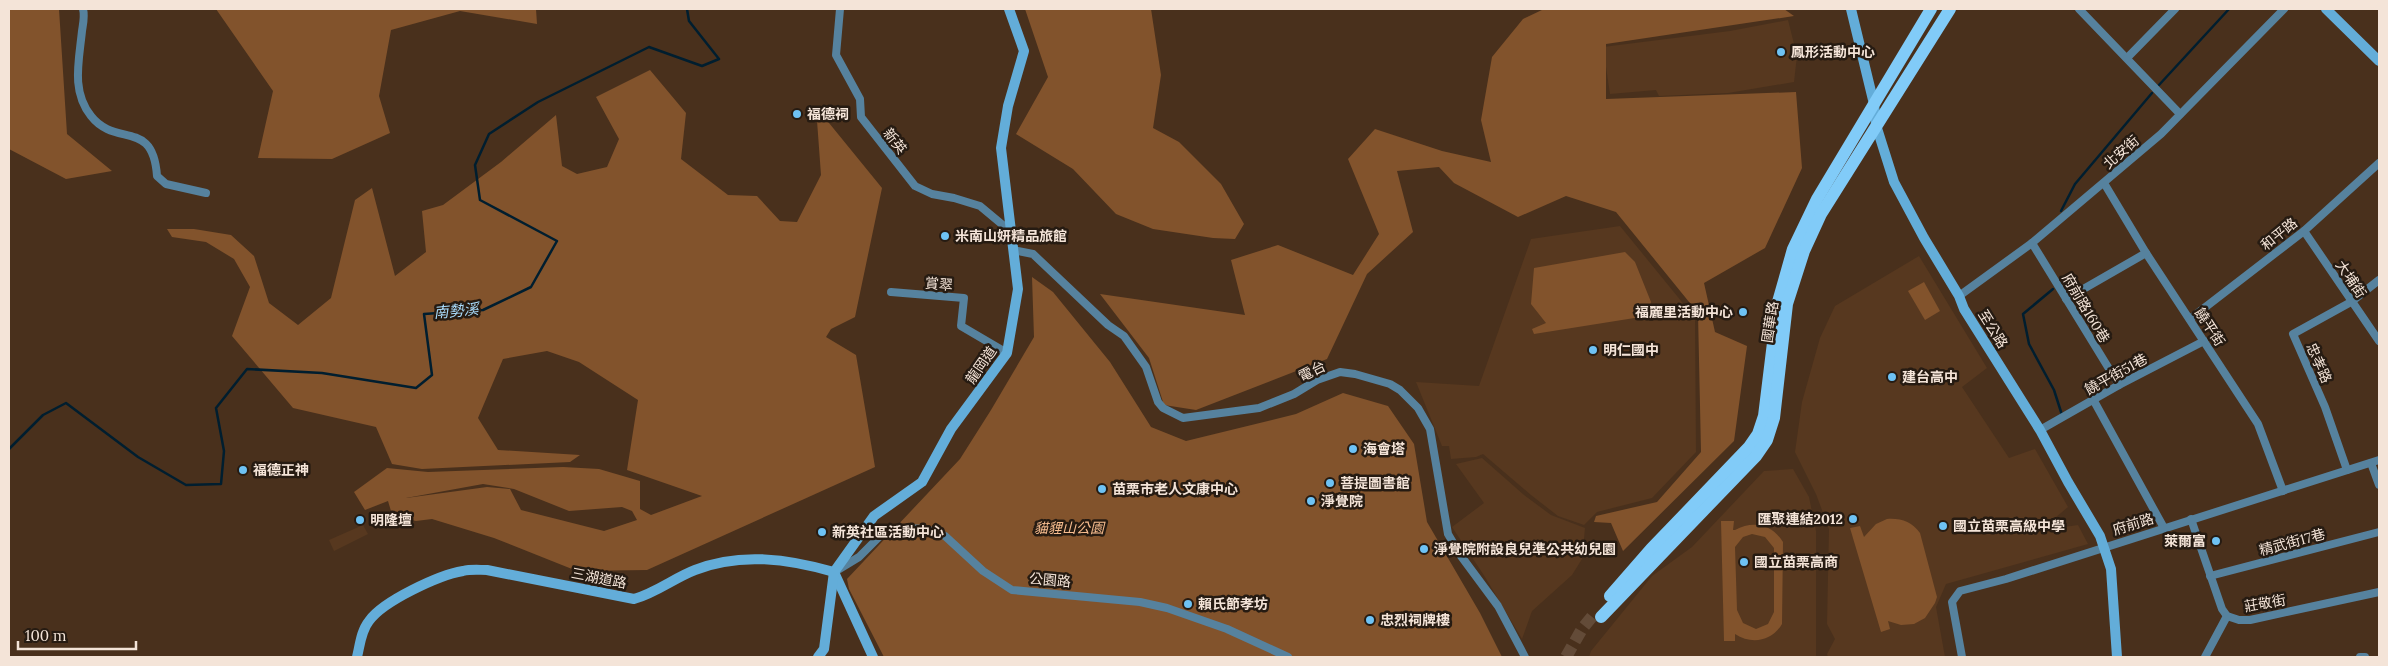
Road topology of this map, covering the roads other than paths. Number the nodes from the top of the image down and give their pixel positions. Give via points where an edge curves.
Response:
1 (84, 9) edge
2 (840, 9) edge
3 (1009, 9) edge
4 (1852, 9) edge
5 (1931, 9) edge
6 (1950, 9) edge
7 (2079, 9) edge
8 (2175, 9) edge
9 (2284, 9) edge
10 (2326, 9) edge
11 (2127, 58) junction
12 (2379, 60) edge
13 (1874, 104) junction
14 (2180, 114) junction
15 (1876, 125) junction
16 (2379, 162) edge
17 (2104, 183) junction
18 (206, 193) dead end
19 (1010, 231) junction
20 (2304, 231) junction
21 (2032, 243) junction
22 (1012, 250) junction
23 (2146, 253) junction
24 (2379, 280) edge
25 (891, 292) dead end
26 (1959, 296) junction
27 (2066, 299) junction
28 (2351, 302) junction
29 (1782, 303) junction
30 (2190, 319) junction
31 (2204, 341) junction
32 (2379, 341) edge
33 (1007, 353) junction
34 (2119, 385) junction
35 (2094, 401) junction
36 (2040, 430) junction
37 (2379, 460) edge
38 (2371, 463) junction
39 (2347, 470) junction
40 (2379, 485) edge
41 (2283, 491) junction
42 (2192, 520) junction
43 (2164, 528) junction
44 (2379, 532) edge
45 (2104, 546) junction
46 (834, 572) junction
47 (2210, 576) junction
48 (2379, 592) edge
49 (1598, 615) tunnel mouth
50 (2228, 616) junction
51 (357, 657) edge
52 (818, 657) edge
53 (873, 657) edge
54 (1288, 657) edge
55 (1525, 657) edge
56 (1962, 657) edge
57 (2117, 657) edge
58 (2204, 657) edge
59 (2360, 657) edge
60 (2365, 657) edge

1 - 18 street via 78,94 90,116 105,129 136,136 150,146 157,176 166,184
2 - 19 street, 新英 via 836,55 860,99 861,117 915,186 932,194 980,206
3 - 19 street, 龍岡道 via 1024,51 1008,106 1001,148
4 - 13 street, 至公路
5 - 13 main road, 國華路
6 - 15 main road, 國華路
7 - 11 street
8 - 11 street
9 - 14 street, 北安街
10 - 12 street
11 - 14 street
13 - 15 street, 至公路
13 - 29 main road, 國華路 via 1817,199 1794,249
14 - 17 street, 北安街
15 - 26 street, 至公路 via 1894,182
15 - 29 main road, 國華路 via 1821,214
16 - 20 street, 和平路
17 - 21 street, 北安街
17 - 23 street, 饒平街
19 - 22 street, 龍岡道
20 - 28 street, 大埔街
20 - 30 street, 和平路
21 - 26 street, 北安街
21 - 27 street, 府前路160巷
22 - 33 street, 龍岡道 via 1018,288
22 - 55 street, 電台 via 1033,254 1108,326 1124,336 1146,367 1158,402 1177,416 1183,418 1259,408 1340,372 1390,384 1406,394 1430,428 1448,534 1498,606
23 - 27 street
23 - 30 street, 饒平街
24 - 28 street, 忠孝路
25 - 33 street, 賞翠 via 964,298 961,326
26 - 36 street, 至公路
27 - 34 street, 府前路160巷
28 - 32 street, 大埔街
28 - 39 street, 忠孝路 via 2293,334 2325,407
29 - 49 main road, 國華路 via 1764,416 1758,434 1651,549
30 - 31 street, 饒平街
31 - 34 street, 饒平街51巷
31 - 41 street, 饒平街 via 2258,424
33 - 46 street, 龍岡道 via 951,429 922,482 874,516
34 - 35 street, 饒平街51巷
35 - 36 street, 饒平街51巷
35 - 43 street
36 - 45 street, 至公路
37 - 38 street, 府前路
38 - 39 street, 府前路
38 - 40 street
39 - 41 street, 府前路
41 - 42 street, 府前路
42 - 43 street, 府前路
42 - 47 street, 莊敬街
43 - 45 street, 府前路
44 - 47 street, 精武街17巷
45 - 56 street, 府前路 via 1960,591 1952,602
45 - 57 street, 至公路 via 2111,569
46 - 51 street, 三湖道路 via 777,560 735,560 697,569 669,581 650,595 634,599 487,570 465,570 378,610 368,622
46 - 52 street, 龍岡道 via 824,649
46 - 53 street
46 - 54 street, 公園路 via 859,557 880,536 903,528 926,529 945,536 1012,590 1140,602 1167,608 1227,629
47 - 50 street, 莊敬街 via 2222,609
48 - 50 street, 莊敬街 via 2262,618 2239,620
50 - 58 street
59 - 60 street

